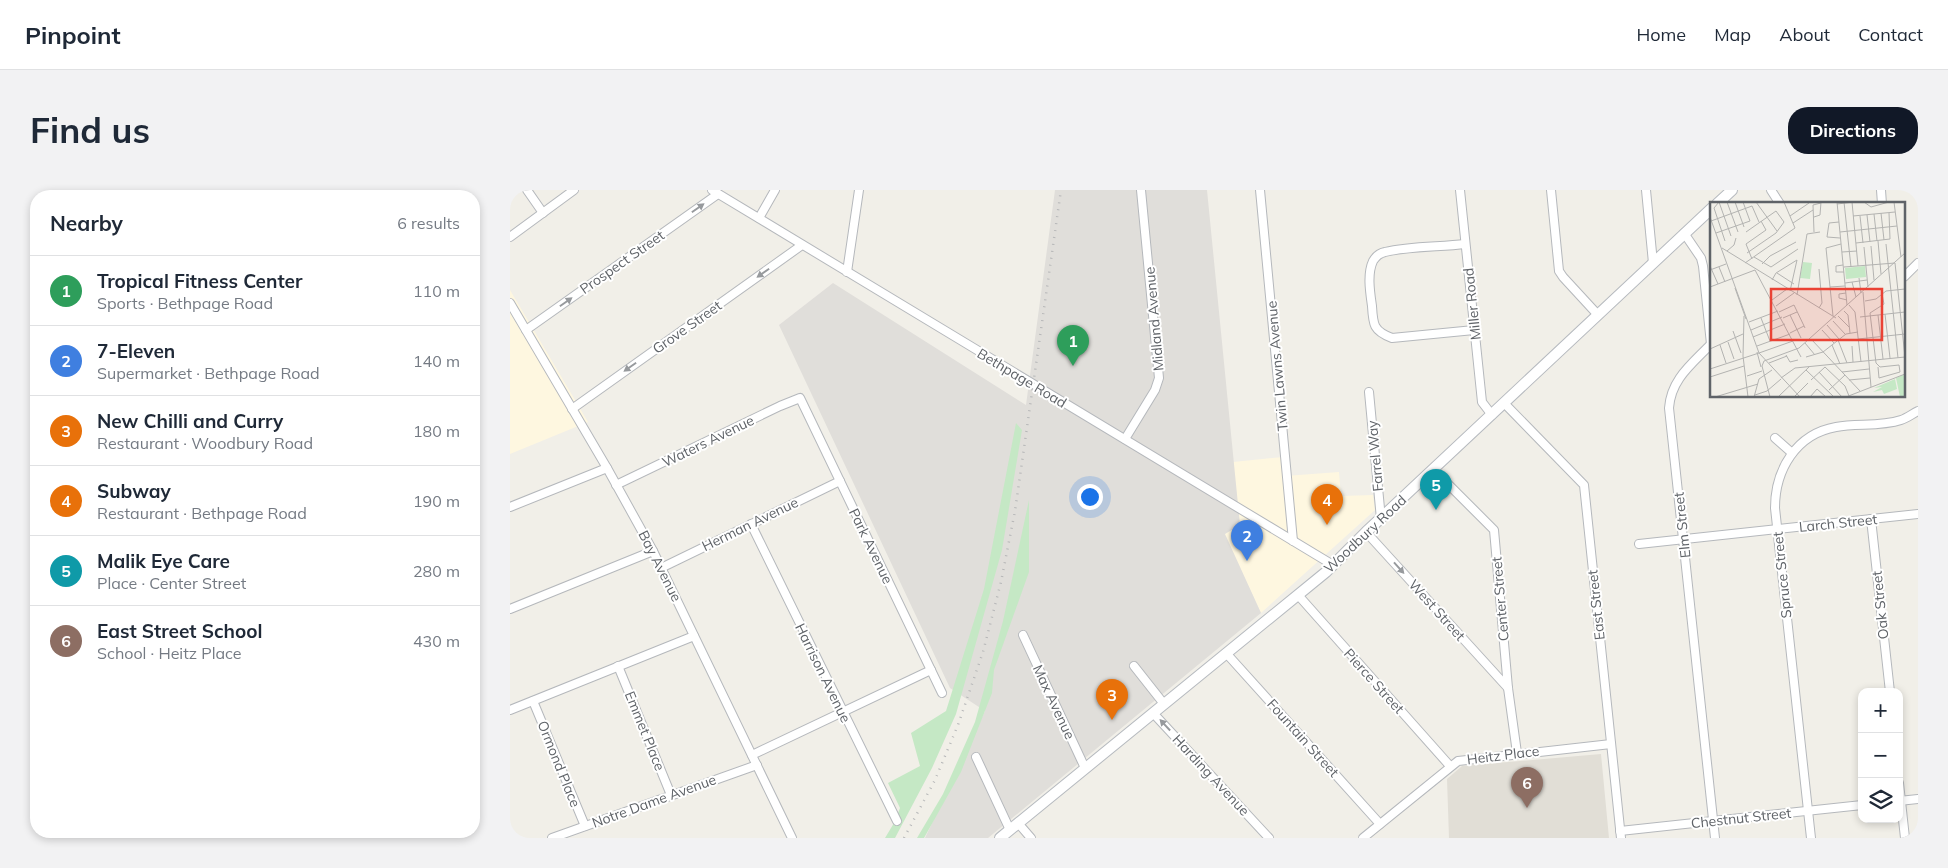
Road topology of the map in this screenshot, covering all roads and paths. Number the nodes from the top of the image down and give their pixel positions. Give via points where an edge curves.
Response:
1 (527, 190) edge
2 (574, 190) edge
3 (775, 190) edge
4 (859, 190) edge
5 (1141, 190) edge
6 (1260, 190) edge
7 (1460, 190) edge
8 (1551, 190) edge
9 (1646, 190) edge
10 (1732, 190) edge
11 (1771, 190) edge
12 (715, 192) edge
13 (1719, 202) edge
14 (1779, 202) edge
15 (1710, 210) edge
16 (543, 213) junction
17 (759, 218) junction
18 (1684, 233) junction
19 (510, 237) edge
20 (1466, 244) junction
21 (802, 245) junction
22 (1653, 263) junction
23 (1918, 264) edge
24 (848, 272) junction
25 (1906, 275) edge
26 (510, 303) edge
27 (1598, 315) junction
28 (1710, 327) edge
29 (526, 330) junction
30 (1474, 330) junction
31 (1710, 346) edge
32 (1369, 392) dead end
33 (800, 398) joint
34 (1504, 403) junction
35 (572, 409) junction
36 (1918, 411) edge
37 (1492, 415) junction
38 (1774, 438) dead end
39 (1125, 439) junction
40 (1792, 453) junction
41 (607, 468) junction
42 (1434, 470) junction
43 (840, 481) junction
44 (616, 485) junction
45 (510, 507) edge
46 (1918, 514) edge
47 (1381, 519) junction
48 (1871, 519) junction
49 (751, 524) junction
50 (1777, 529) junction
51 (1366, 532) junction
52 (1684, 540) junction
53 (1293, 541) junction
54 (1638, 544) dead end
55 (653, 551) junction
56 (1333, 565) junction
57 (661, 568) junction
58 (1298, 595) junction
59 (510, 609) edge
60 (1023, 635) dead end
61 (694, 636) junction
62 (1226, 653) junction
63 (618, 666) junction
64 (1134, 666) dead end
65 (931, 670) junction
66 (1508, 688) junction
67 (1890, 688) edge
68 (942, 693) dead end
69 (533, 701) junction
70 (1164, 704) junction
71 (510, 710) edge
72 (842, 712) junction
73 (1153, 713) junction
74 (1611, 744) junction
75 (1517, 753) junction
76 (752, 755) junction
77 (976, 757) dead end
78 (757, 765) junction
79 (1450, 766) junction
80 (1085, 768) junction
81 (671, 795) junction
82 (1918, 799) edge
83 (1903, 801) edge
84 (1858, 805) edge
85 (1808, 811) junction
86 (897, 821) dead end
87 (1714, 821) junction
88 (1903, 823) edge
89 (1380, 824) junction
90 (585, 826) junction
91 (1014, 827) junction
92 (1620, 835) edge
93 (552, 838) edge
94 (792, 838) edge
95 (1000, 838) edge
96 (1031, 838) edge
97 (1269, 838) edge
98 (1363, 838) edge
99 (1716, 838) edge
100 (1810, 838) edge
101 (1905, 838) edge

1 - 16 street
2 - 16 street
3 - 17 street
4 - 24 street
5 - 39 street, Midland Avenue via 1159,378
6 - 53 street, Twin Lawns Avenue
7 - 20 street, Miller Road
8 - 27 street via 1560,271
9 - 22 street
10 - 13 main road
11 - 14 street
12 - 17 street, Bethpage Road
29 -> 12 street, Prospect Street
15 - 18 main road, Woodbury Road
16 - 19 street
17 - 21 street, Bethpage Road
18 - 22 main road, Woodbury Road
18 - 28 street, Elm Street via 1701,258
20 - 30 street, Miller Road
20 - 30 street via 1380,254 1374,259 1370,271 1372,306 1376,328 1382,335 1392,338
21 - 24 street, Bethpage Road
21 -> 35 street, Grove Street
22 - 27 main road, Woodbury Road
23 - 25 street
24 - 39 street, Bethpage Road
26 - 29 street, Bay Avenue
27 - 34 main road, Woodbury Road
29 - 35 street, Bay Avenue
30 - 37 street, Miller Road via 1482,402
31 - 52 street, Elm Street via 1681,375 1670,397
32 - 47 street, Farrel Way
33 - 43 street, Park Avenue
33 - 44 street, Waters Avenue
34 - 37 main road, Woodbury Road
34 - 74 street, East Street via 1584,484
35 - 41 street, Bay Avenue
36 - 40 street, Spruce Street via 1900,420 1821,431
37 - 42 main road, Woodbury Road
38 - 40 street
39 - 53 street, Bethpage Road
40 - 50 street, Spruce Street via 1776,486
41 - 44 street, Bay Avenue
41 - 45 street
42 - 47 main road, Woodbury Road
42 - 66 street, Center Street via 1494,530
43 - 49 street, Herman Avenue
43 - 65 street, Park Avenue
44 - 55 street, Bay Avenue
46 - 48 street, Larch Street
47 - 51 main road, Woodbury Road
48 - 50 street, Larch Street
48 - 67 street, Oak Street
49 - 57 street, Herman Avenue
49 - 72 street, Harrison Avenue
50 - 52 street, Larch Street
50 - 85 street, Spruce Street
51 - 56 main road, Woodbury Road
51 -> 66 street, West Street
52 - 54 street, Larch Street
52 - 87 street, Elm Street
53 - 56 street, Bethpage Road
55 - 57 street, Bay Avenue
55 - 59 street
56 - 58 main road, Woodbury Road
57 - 61 street, Bay Avenue
58 - 62 main road, Woodbury Road
58 - 79 street, Pierce Street
60 - 80 street, Max Avenue
61 - 63 street
61 - 76 street, Bay Avenue
62 - 70 main road, Woodbury Road
62 - 89 street, Fountain Street
63 - 69 street
63 - 81 street, Emmet Place
64 - 70 street
65 - 68 street, Park Avenue
65 - 72 street
66 - 75 street, Center Street
69 - 71 street
69 - 90 street, Ormond Place
70 - 73 main road, Woodbury Road
72 - 76 street
72 - 86 street, Harrison Avenue
73 - 80 main road, Woodbury Road
97 -> 73 street, Harding Avenue
74 - 75 street, Heitz Place
74 - 92 street, East Street
75 - 79 street, Heitz Place via 1464,760
76 - 78 street, Bay Avenue
77 - 91 street
78 - 81 street, Notre Dame Avenue
78 - 94 street, Bay Avenue
79 - 89 street, Heitz Place
80 - 91 main road, Woodbury Road
81 - 90 street, Notre Dame Avenue
82 - 83 street
84 - 85 street, Chestnut Street
85 - 87 street, Chestnut Street
85 - 100 street, Spruce Street
87 - 92 street, Chestnut Street
87 - 99 street, Elm Street
88 - 101 street
89 - 98 street, Heitz Place
90 - 93 street, Notre Dame Avenue
91 - 95 main road, Woodbury Road
91 - 96 street

